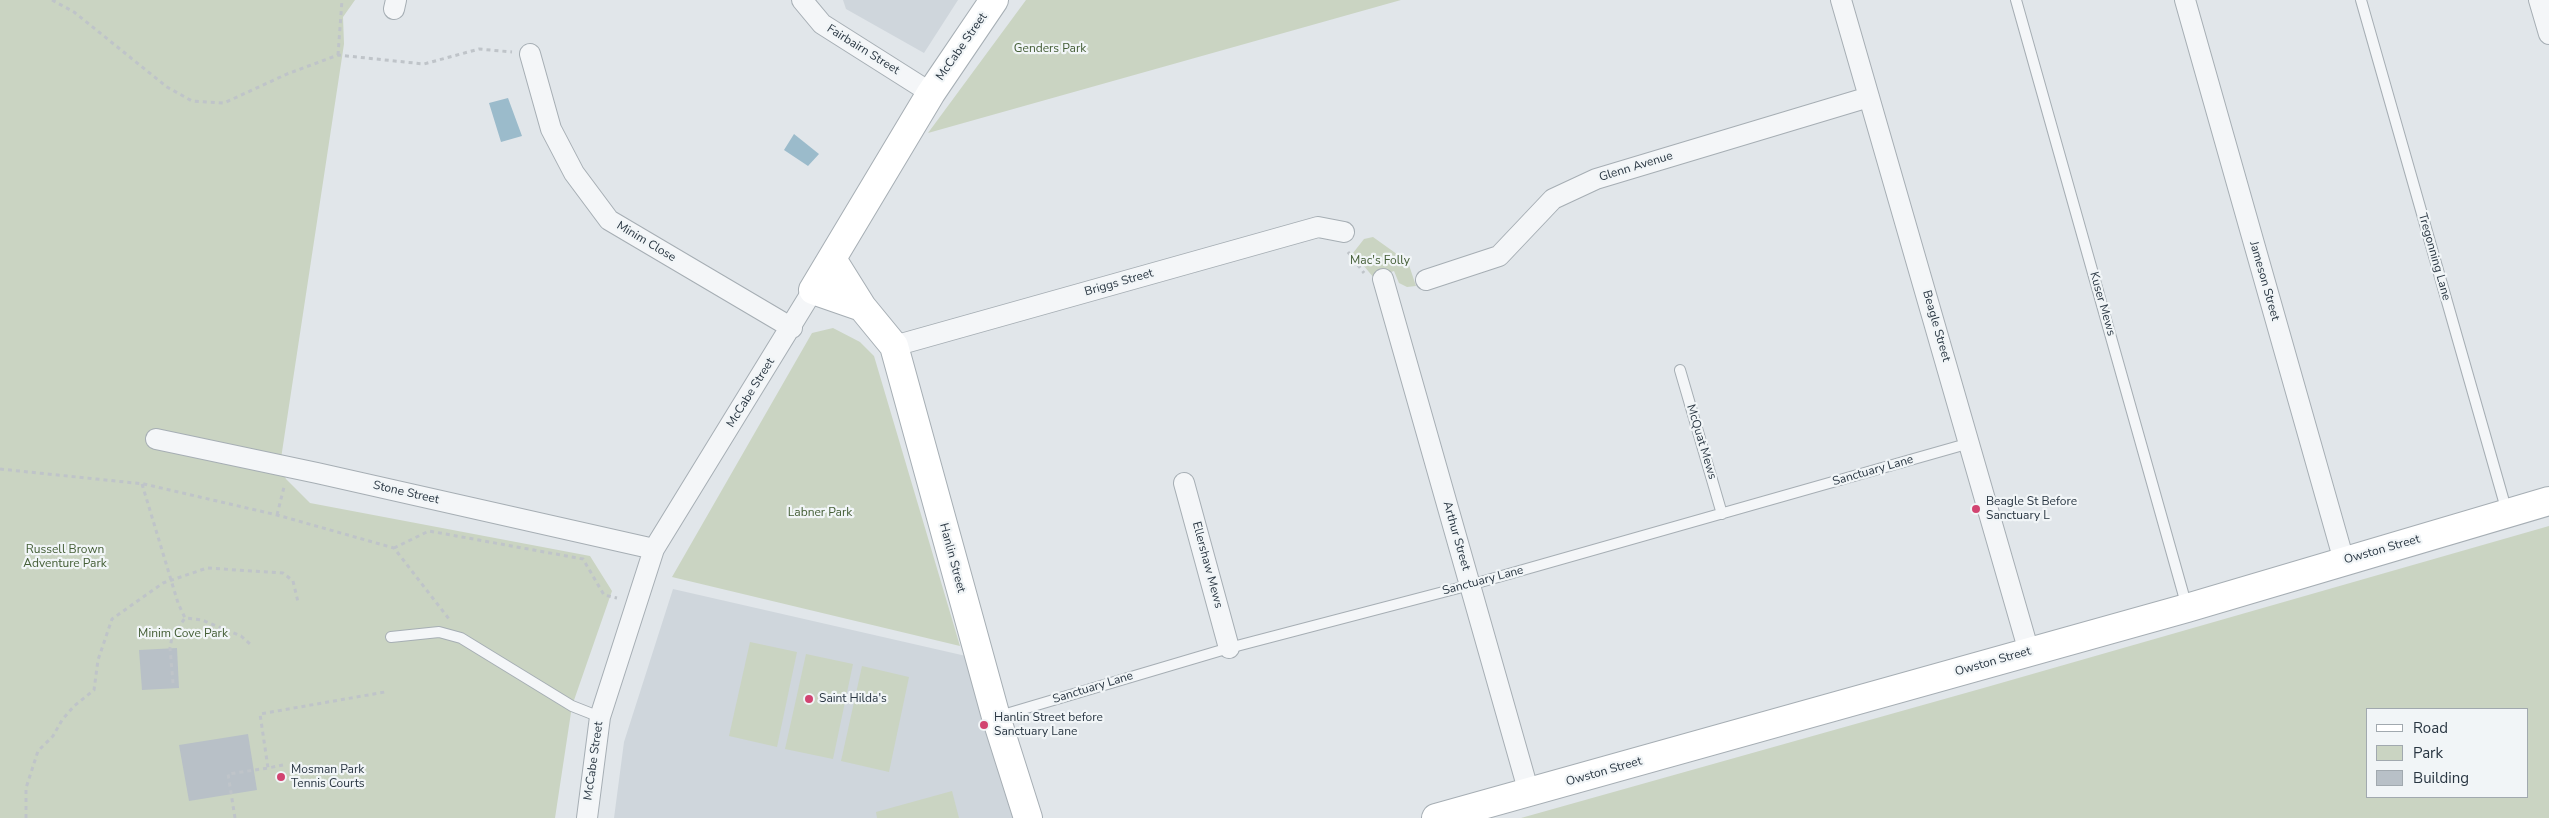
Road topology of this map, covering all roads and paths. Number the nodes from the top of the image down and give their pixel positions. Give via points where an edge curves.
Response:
1 (52, 0) edge
2 (342, 0) edge
3 (802, 0) edge
4 (994, 0) edge
5 (1841, 0) edge
6 (2016, 0) edge
7 (2185, 0) edge
8 (2361, 0) edge
9 (2539, 0) edge
10 (2549, 34) edge
11 (530, 54) joint
12 (338, 55) junction
13 (931, 92) junction
14 (1869, 97) junction
15 (1344, 232) joint
16 (832, 259) junction
17 (1384, 279) joint
18 (1426, 280) dead end
19 (813, 290) junction
20 (862, 307) junction
21 (792, 328) junction
22 (894, 346) junction
23 (1680, 370) dead end
24 (156, 439) dead end
25 (1970, 443) junction
26 (289, 467) junction
27 (0, 469) edge
28 (1184, 483) dead end
29 (142, 484) junction
30 (2549, 501) edge
31 (1722, 514) junction
32 (2508, 514) junction
33 (277, 515) junction
34 (394, 548) junction
35 (654, 550) junction
36 (2344, 561) junction
37 (171, 581) junction
38 (1470, 585) junction
39 (298, 602) dead end
40 (637, 602) junction
41 (2187, 608) junction
42 (185, 618) junction
43 (391, 638) dead end
44 (461, 638) junction
45 (250, 644) dead end
46 (1230, 648) junction
47 (2029, 652) junction
48 (173, 683) dead end
49 (385, 692) dead end
50 (600, 717) junction
51 (996, 717) junction
52 (283, 766) dead end
53 (268, 768) junction
54 (1530, 793) junction
55 (26, 818) edge
56 (235, 818) edge
57 (587, 818) edge
58 (1028, 818) edge
59 (1436, 818) edge

1 - 12 path via 74,12 167,87 192,101 224,103
2 - 12 path
3 - 13 street, Fairbairn Street via 822,24
4 - 13 street, McCabe Street
5 - 14 street, Beagle Street
6 - 41 lane, Kuser Mews
7 - 36 street, Jameson Street
8 - 32 lane, Tregonning Lane
9 - 10 street
11 - 12 path via 479,49 424,64
11 - 21 street, Minim Close via 551,129 574,173 609,220
13 - 16 street, McCabe Street
14 - 18 street, Glenn Avenue via 1596,179 1553,199 1499,256
14 - 25 street, Beagle Street
15 - 17 path via 1348,251 1371,283
15 - 22 street, Briggs Street via 1318,227
16 - 19 street, McCabe Street
16 - 20 street, Hanlin Street
17 - 38 street, Arthur Street
19 - 20 street
19 - 21 street, McCabe Street
20 - 22 street, Hanlin Street
21 - 35 street, McCabe Street
22 - 51 street, Hanlin Street
23 - 31 lane, McQuat Mews
24 - 26 street, Stone Street
25 - 31 lane, Sanctuary Lane
25 - 47 street, Beagle Street
26 - 33 path
26 - 35 street, Stone Street
27 - 29 path
28 - 46 street, Ellershaw Mews
29 - 33 path
29 - 37 path
30 - 32 street, Owston Street
31 - 38 lane, Sanctuary Lane
32 - 36 street, Owston Street
33 - 34 path
34 - 40 path via 429,531 583,559 604,595
34 - 44 path via 445,612
35 - 40 street, McCabe Street
36 - 41 street, Owston Street
37 - 39 path via 208,568 283,573 293,581
37 - 42 path
37 - 55 path via 112,619 98,660 94,690 74,706 38,751 26,788
38 - 46 lane, Sanctuary Lane
38 - 54 street, Arthur Street
40 - 50 street, McCabe Street
41 - 47 street, Owston Street
42 - 45 path via 202,620 241,636
42 - 48 path via 172,637
43 - 44 lane via 439,632
44 - 50 lane via 572,706
46 - 51 lane, Sanctuary Lane
47 - 54 street, Owston Street
49 - 53 path via 260,714
50 - 57 street, McCabe Street
51 - 58 street, Hanlin Street
52 - 53 path
53 - 56 path via 228,774
54 - 59 street, Owston Street

